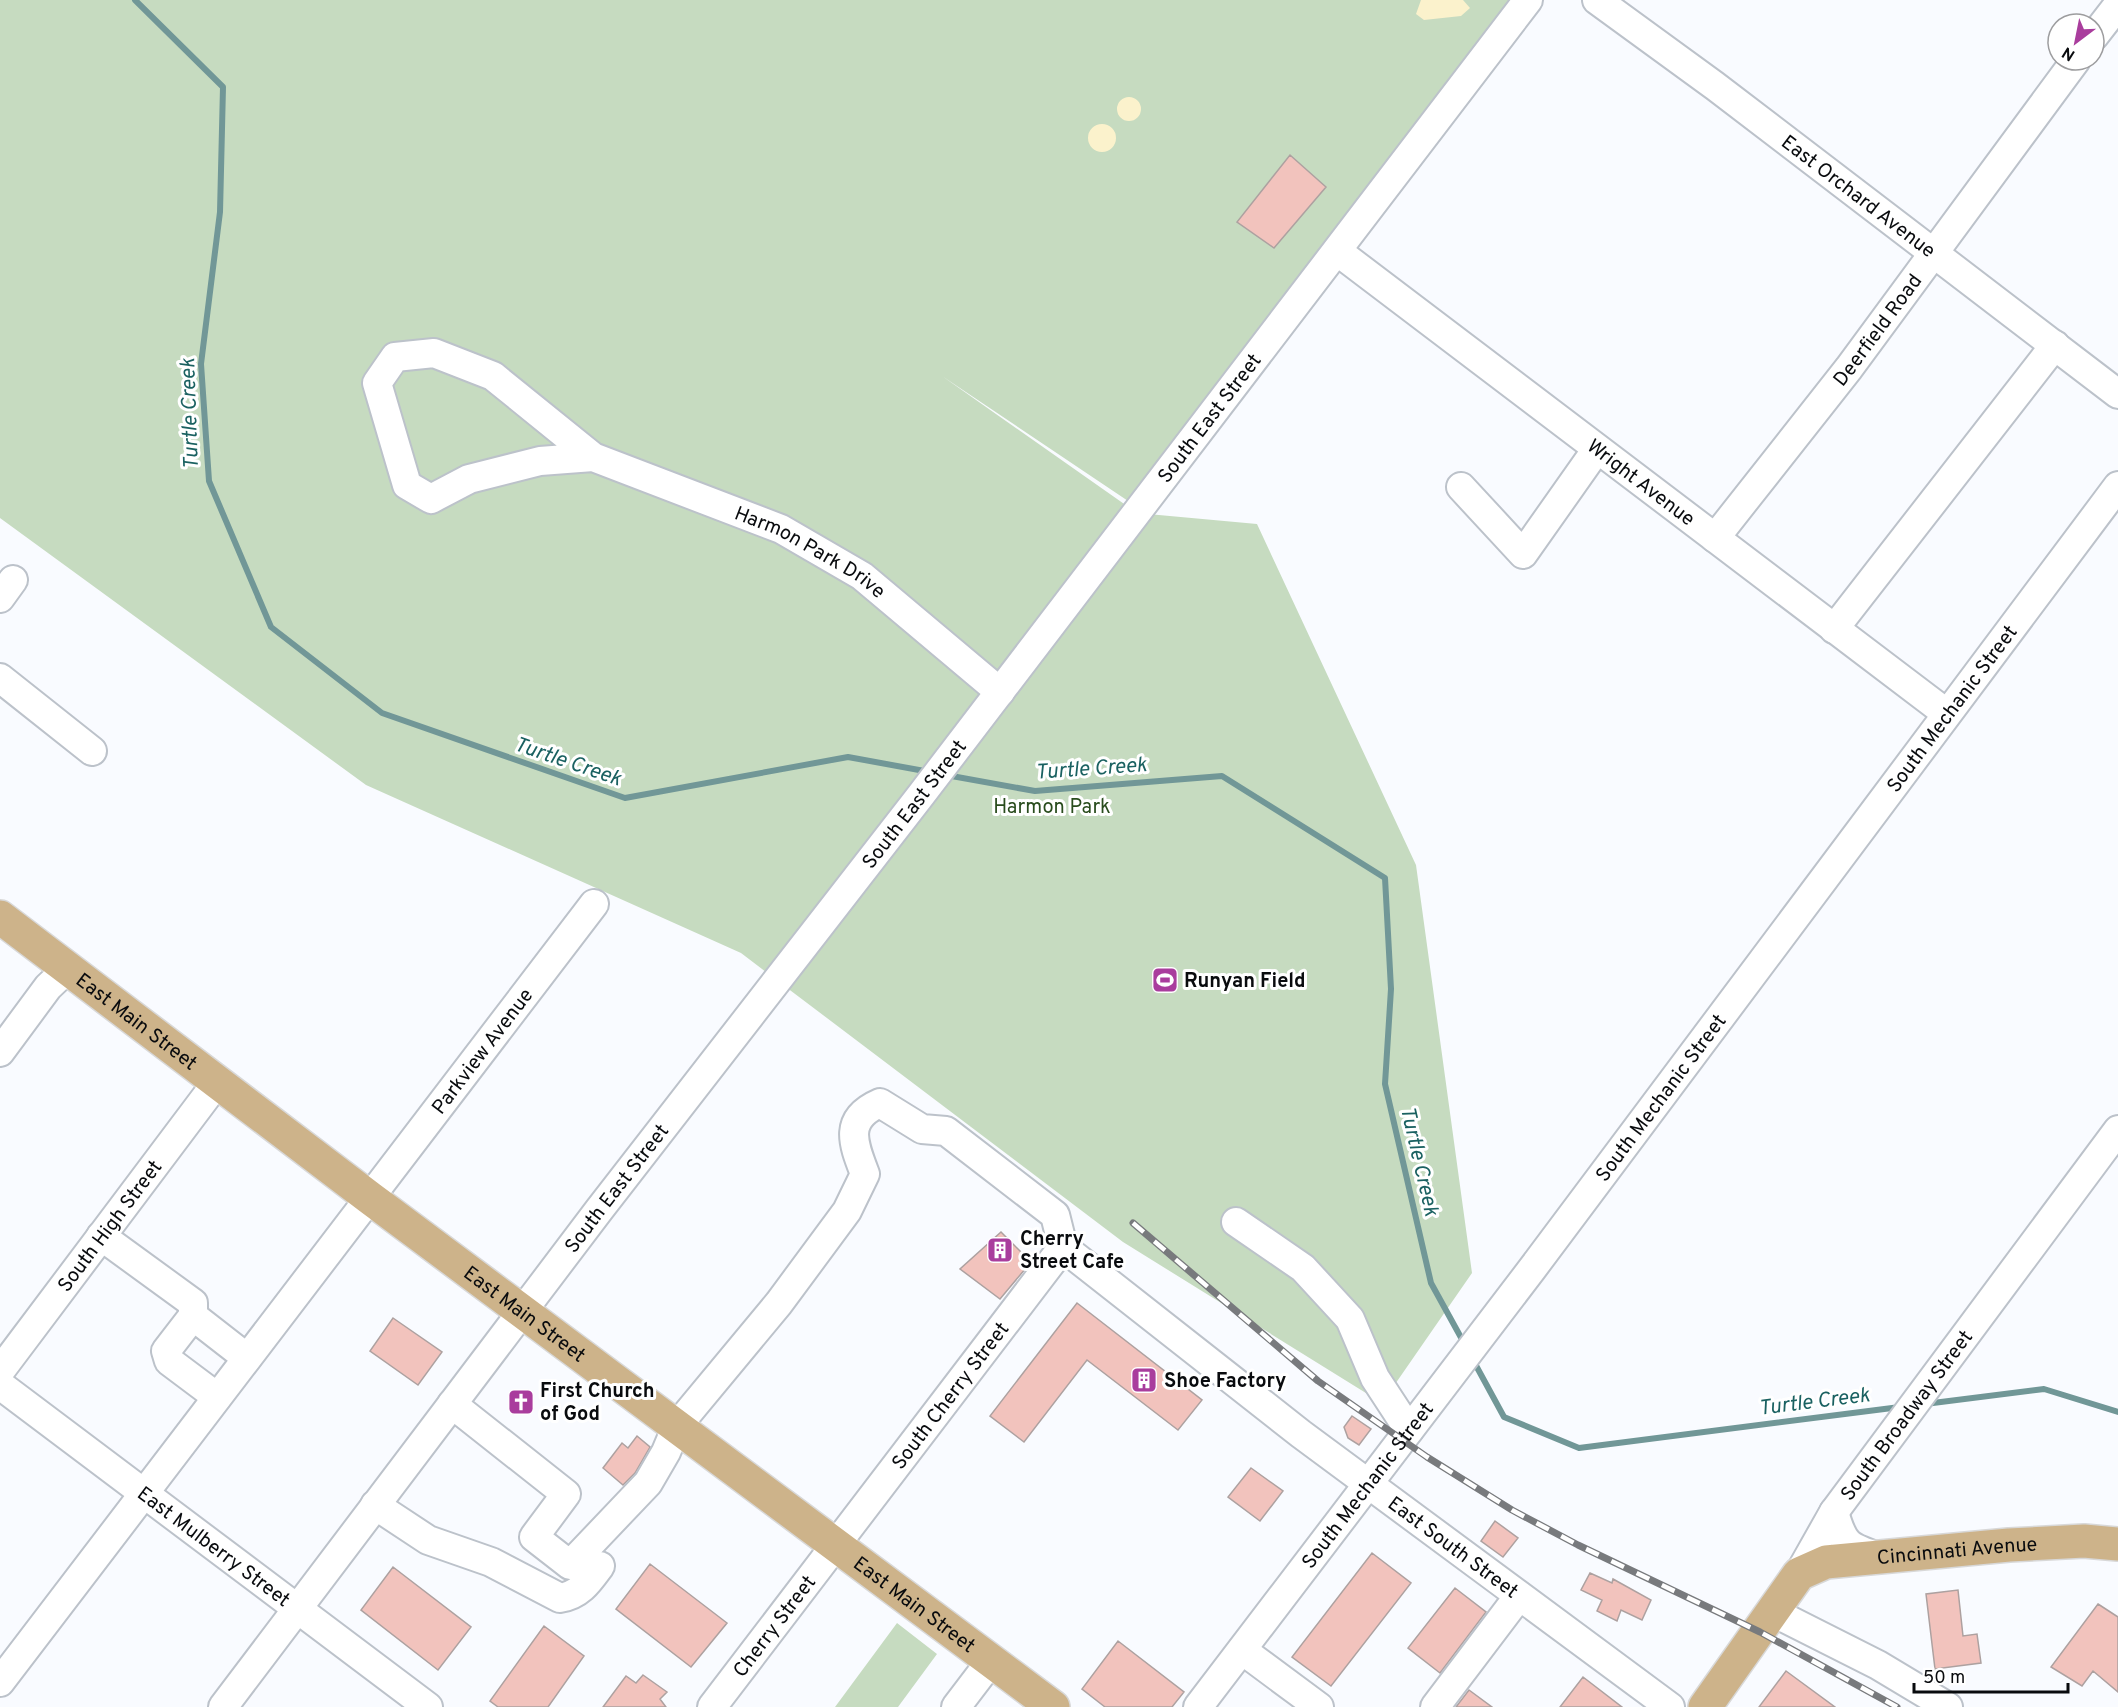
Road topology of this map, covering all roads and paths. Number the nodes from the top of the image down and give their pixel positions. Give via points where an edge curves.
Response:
1 (1528, 0) edge
2 (1597, 0) edge
3 (2118, 5) edge
4 (2106, 20) edge
5 (2067, 72) edge
6 (1337, 251) junction
7 (1934, 254) junction
8 (2055, 345) junction
9 (2118, 394) edge
10 (1597, 449) junction
11 (593, 457) junction
12 (2118, 486) edge
13 (1461, 487) dead end
14 (1715, 538) junction
15 (1834, 629) junction
16 (0, 678) edge
17 (1000, 692) junction
18 (1946, 713) junction
19 (92, 751) dead end
20 (594, 904) dead end
21 (0, 917) edge
22 (67, 969) junction
23 (0, 1052) edge
24 (218, 1081) junction
25 (2118, 1130) edge
26 (370, 1198) junction
27 (1236, 1222) dead end
28 (101, 1236) junction
29 (1063, 1247) junction
30 (522, 1311) junction
31 (193, 1316) junction
32 (247, 1358) junction
33 (0, 1371) edge
34 (0, 1385) edge
35 (217, 1397) junction
36 (452, 1404) junction
37 (677, 1426) junction
38 (1409, 1430) junction
39 (1367, 1484) junction
40 (144, 1492) junction
41 (375, 1505) junction
42 (1834, 1512) junction
43 (2118, 1544) edge
44 (836, 1546) junction
45 (1884, 1558) junction
46 (600, 1566) dead end
47 (1799, 1574) junction
48 (1519, 1596) junction
49 (300, 1608) junction
50 (1773, 1612) junction
51 (1242, 1650) junction
52 (991, 1661) junction
53 (0, 1682) edge
54 (223, 1707) edge
55 (428, 1707) edge
56 (712, 1707) edge
57 (956, 1707) edge
58 (1053, 1707) edge
59 (1198, 1707) edge
60 (1319, 1707) edge
61 (1435, 1707) edge
62 (1670, 1707) edge
63 (1705, 1707) edge
64 (1948, 1707) edge

1 - 6 street, South East Street
2 - 7 street, East Orchard Avenue
3 - 4 street
5 - 7 street, Deerfield Road
6 - 10 street, Wright Avenue
6 - 17 street, South East Street
7 - 8 street, East Orchard Avenue
7 - 14 street, Deerfield Road
8 - 9 street, East Orchard Avenue
8 - 15 street
10 - 13 street via 1523,554
10 - 14 street, Wright Avenue
11 - 11 street via 494,376 434,353 395,357 377,383 406,485 431,499 469,479 540,461
11 - 17 street, Harmon Park Drive via 781,529 852,570
12 - 18 street, South Mechanic Street
14 - 15 street, Wright Avenue
15 - 18 street, Wright Avenue
16 - 19 street
17 - 30 street, South East Street
18 - 38 street, South Mechanic Street
20 - 26 street, Parkview Avenue
21 - 22 main road, East Main Street
22 - 23 street via 48,987
22 - 24 main road, East Main Street
24 - 26 main road, East Main Street
24 - 28 street, South High Street
25 - 42 street, South Broadway Street
26 - 30 main road, East Main Street
26 - 32 street, Parkview Avenue
27 - 38 street via 1303,1268 1350,1319 1375,1378
28 - 31 street via 193,1303
28 - 33 street, South High Street
29 - 37 street via 1055,1215 946,1131 922,1129 880,1103 864,1110 853,1128 865,1174 847,1211 779,1303
29 - 39 street, East South Street
29 - 44 street, South Cherry Street
30 - 36 street, South East Street
30 - 37 main road, East Main Street
31 - 32 street
31 - 35 street via 166,1351 169,1361
32 - 35 street, Parkview Avenue
34 - 40 street, East Mulberry Street
35 - 40 street, Parkview Avenue
36 - 37 street via 566,1494 534,1537 570,1565 648,1483
36 - 41 street, South East Street
37 - 44 main road, East Main Street
38 - 39 street, South Mechanic Street
39 - 48 street, East South Street
39 - 51 street, South Mechanic Street
40 - 49 street, East Mulberry Street
40 - 53 street, Parkview Avenue
41 - 46 street via 429,1540 491,1562 560,1598 581,1590
41 - 49 street, South East Street
42 - 45 street via 1843,1540 1856,1550
42 - 47 street, South Broadway Street
43 - 45 main road, Cincinnati Avenue via 2084,1541 2008,1545
44 - 52 main road, East Main Street
44 - 56 street, Cherry Street
45 - 47 main road, Cincinnati Avenue via 1826,1562
47 - 50 main road, South Broadway Street
48 - 61 street
48 - 62 street, East South Street
49 - 54 street, South East Street
49 - 55 street, East Mulberry Street
50 - 63 main road, South Broadway Street
50 - 64 street via 1878,1665
51 - 59 street, South Mechanic Street
51 - 60 street
52 - 57 street
52 - 58 main road, East Main Street

